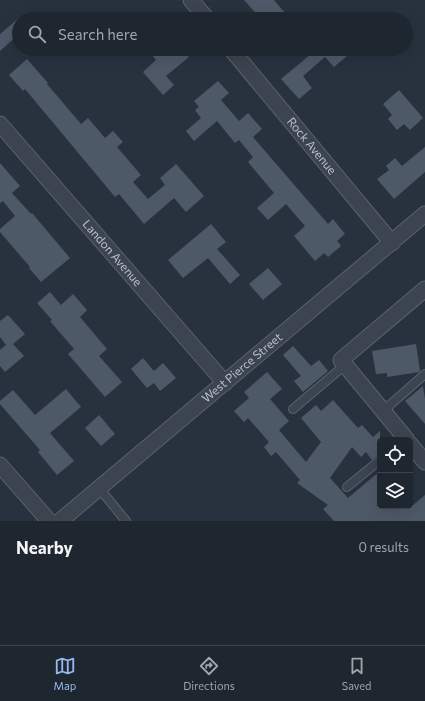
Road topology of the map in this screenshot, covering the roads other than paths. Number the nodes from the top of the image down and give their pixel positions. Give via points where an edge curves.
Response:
1 (191, 0) edge
2 (200, 12) edge
3 (237, 56) edge
4 (0, 124) edge
5 (425, 214) edge
6 (392, 243) junction
7 (425, 289) edge
8 (345, 366) junction
9 (425, 374) edge
10 (225, 383) junction
11 (293, 409) dead end
12 (383, 411) junction
13 (404, 437) edge
14 (413, 448) edge
15 (377, 462) edge
16 (425, 462) edge
17 (0, 465) edge
18 (347, 487) dead end
19 (99, 488) junction
20 (48, 521) edge
21 (60, 521) edge
22 (126, 521) edge

1 - 2 street
3 - 6 street, Rock Avenue
4 - 10 street, Landon Avenue
5 - 6 street, West Pierce Street
6 - 10 street, West Pierce Street
7 - 8 street via 341,360
8 - 11 lane
8 - 12 street
9 - 12 lane
10 - 19 street, West Pierce Street
12 - 13 street
14 - 16 street
15 - 18 lane
17 - 20 street
19 - 21 street, West Pierce Street
19 - 22 lane

